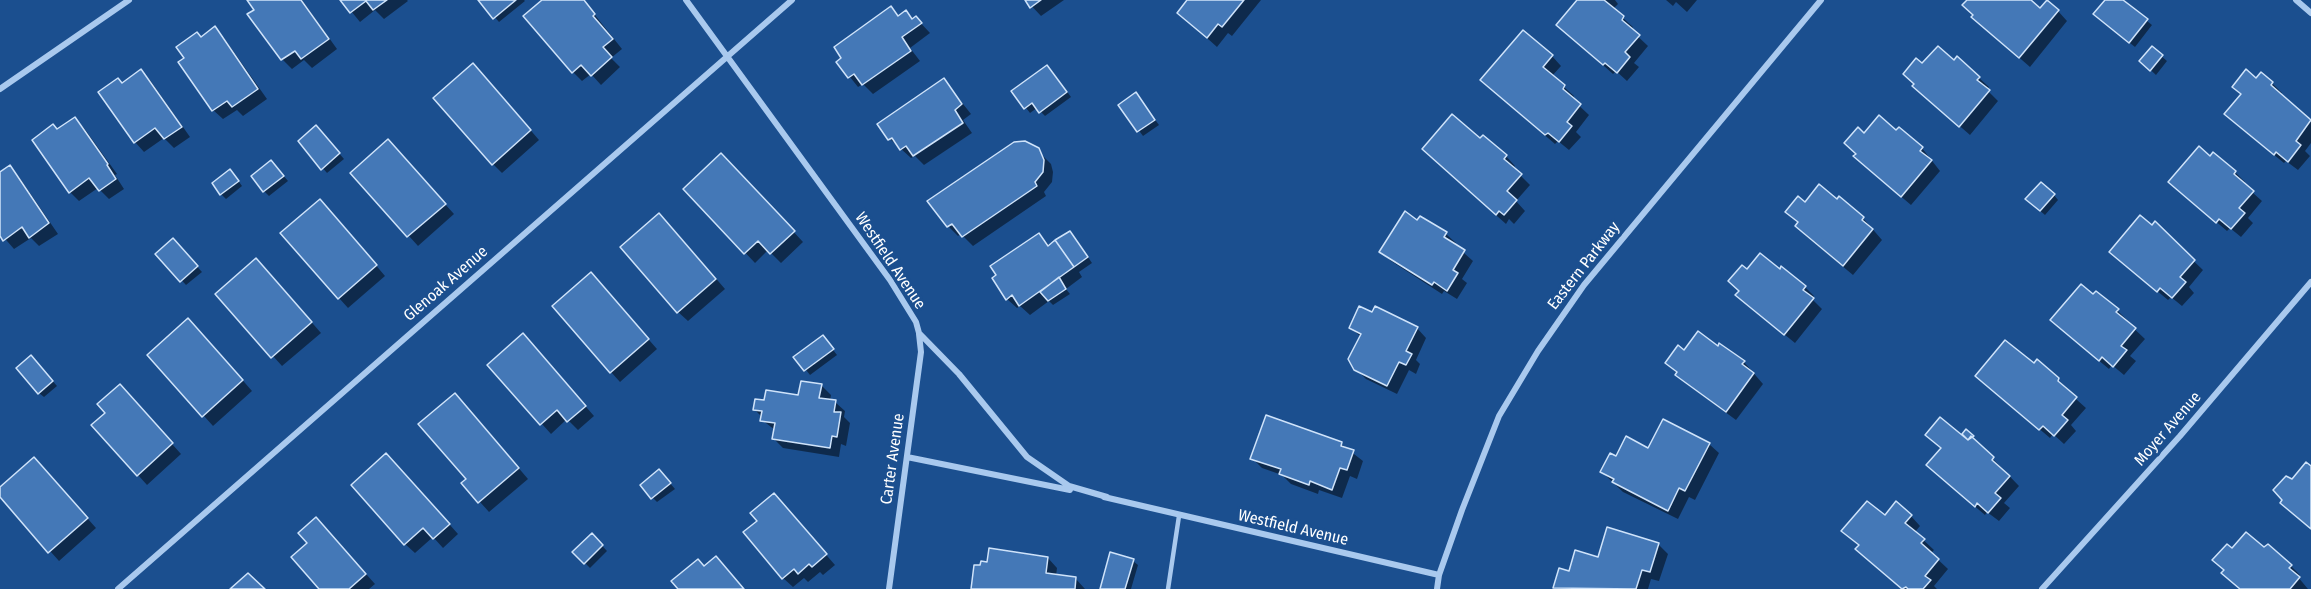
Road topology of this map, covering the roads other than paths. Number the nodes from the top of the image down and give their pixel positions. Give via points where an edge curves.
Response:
1 (129, 0) edge
2 (686, 0) edge
3 (792, 0) edge
4 (1821, 0) edge
5 (2296, 0) edge
6 (2311, 13) edge
7 (727, 58) junction
8 (0, 89) edge
9 (2311, 282) edge
10 (919, 333) junction
11 (907, 457) junction
12 (1107, 497) junction
13 (1179, 516) junction
14 (1439, 575) junction
15 (118, 589) edge
16 (889, 589) edge
17 (1168, 589) edge
18 (1437, 589) edge
19 (2042, 589) edge

1 - 8 street
2 - 7 street, Westfield Avenue
3 - 7 street, Glenoak Avenue
4 - 14 street, Eastern Parkway via 1584,285 1538,351 1499,417
5 - 6 street
7 - 10 street, Westfield Avenue via 890,280
7 - 15 street, Glenoak Avenue
9 - 19 street, Moyer Avenue
10 - 11 street, Carter Avenue via 921,352
10 - 12 street, Westfield Avenue via 959,374 1027,457 1069,486
11 - 12 street, Westfield Avenue
11 - 16 street, Carter Avenue
12 - 13 street, Westfield Avenue
13 - 14 street, Westfield Avenue
13 - 17 lane
14 - 18 street, Eastern Parkway

